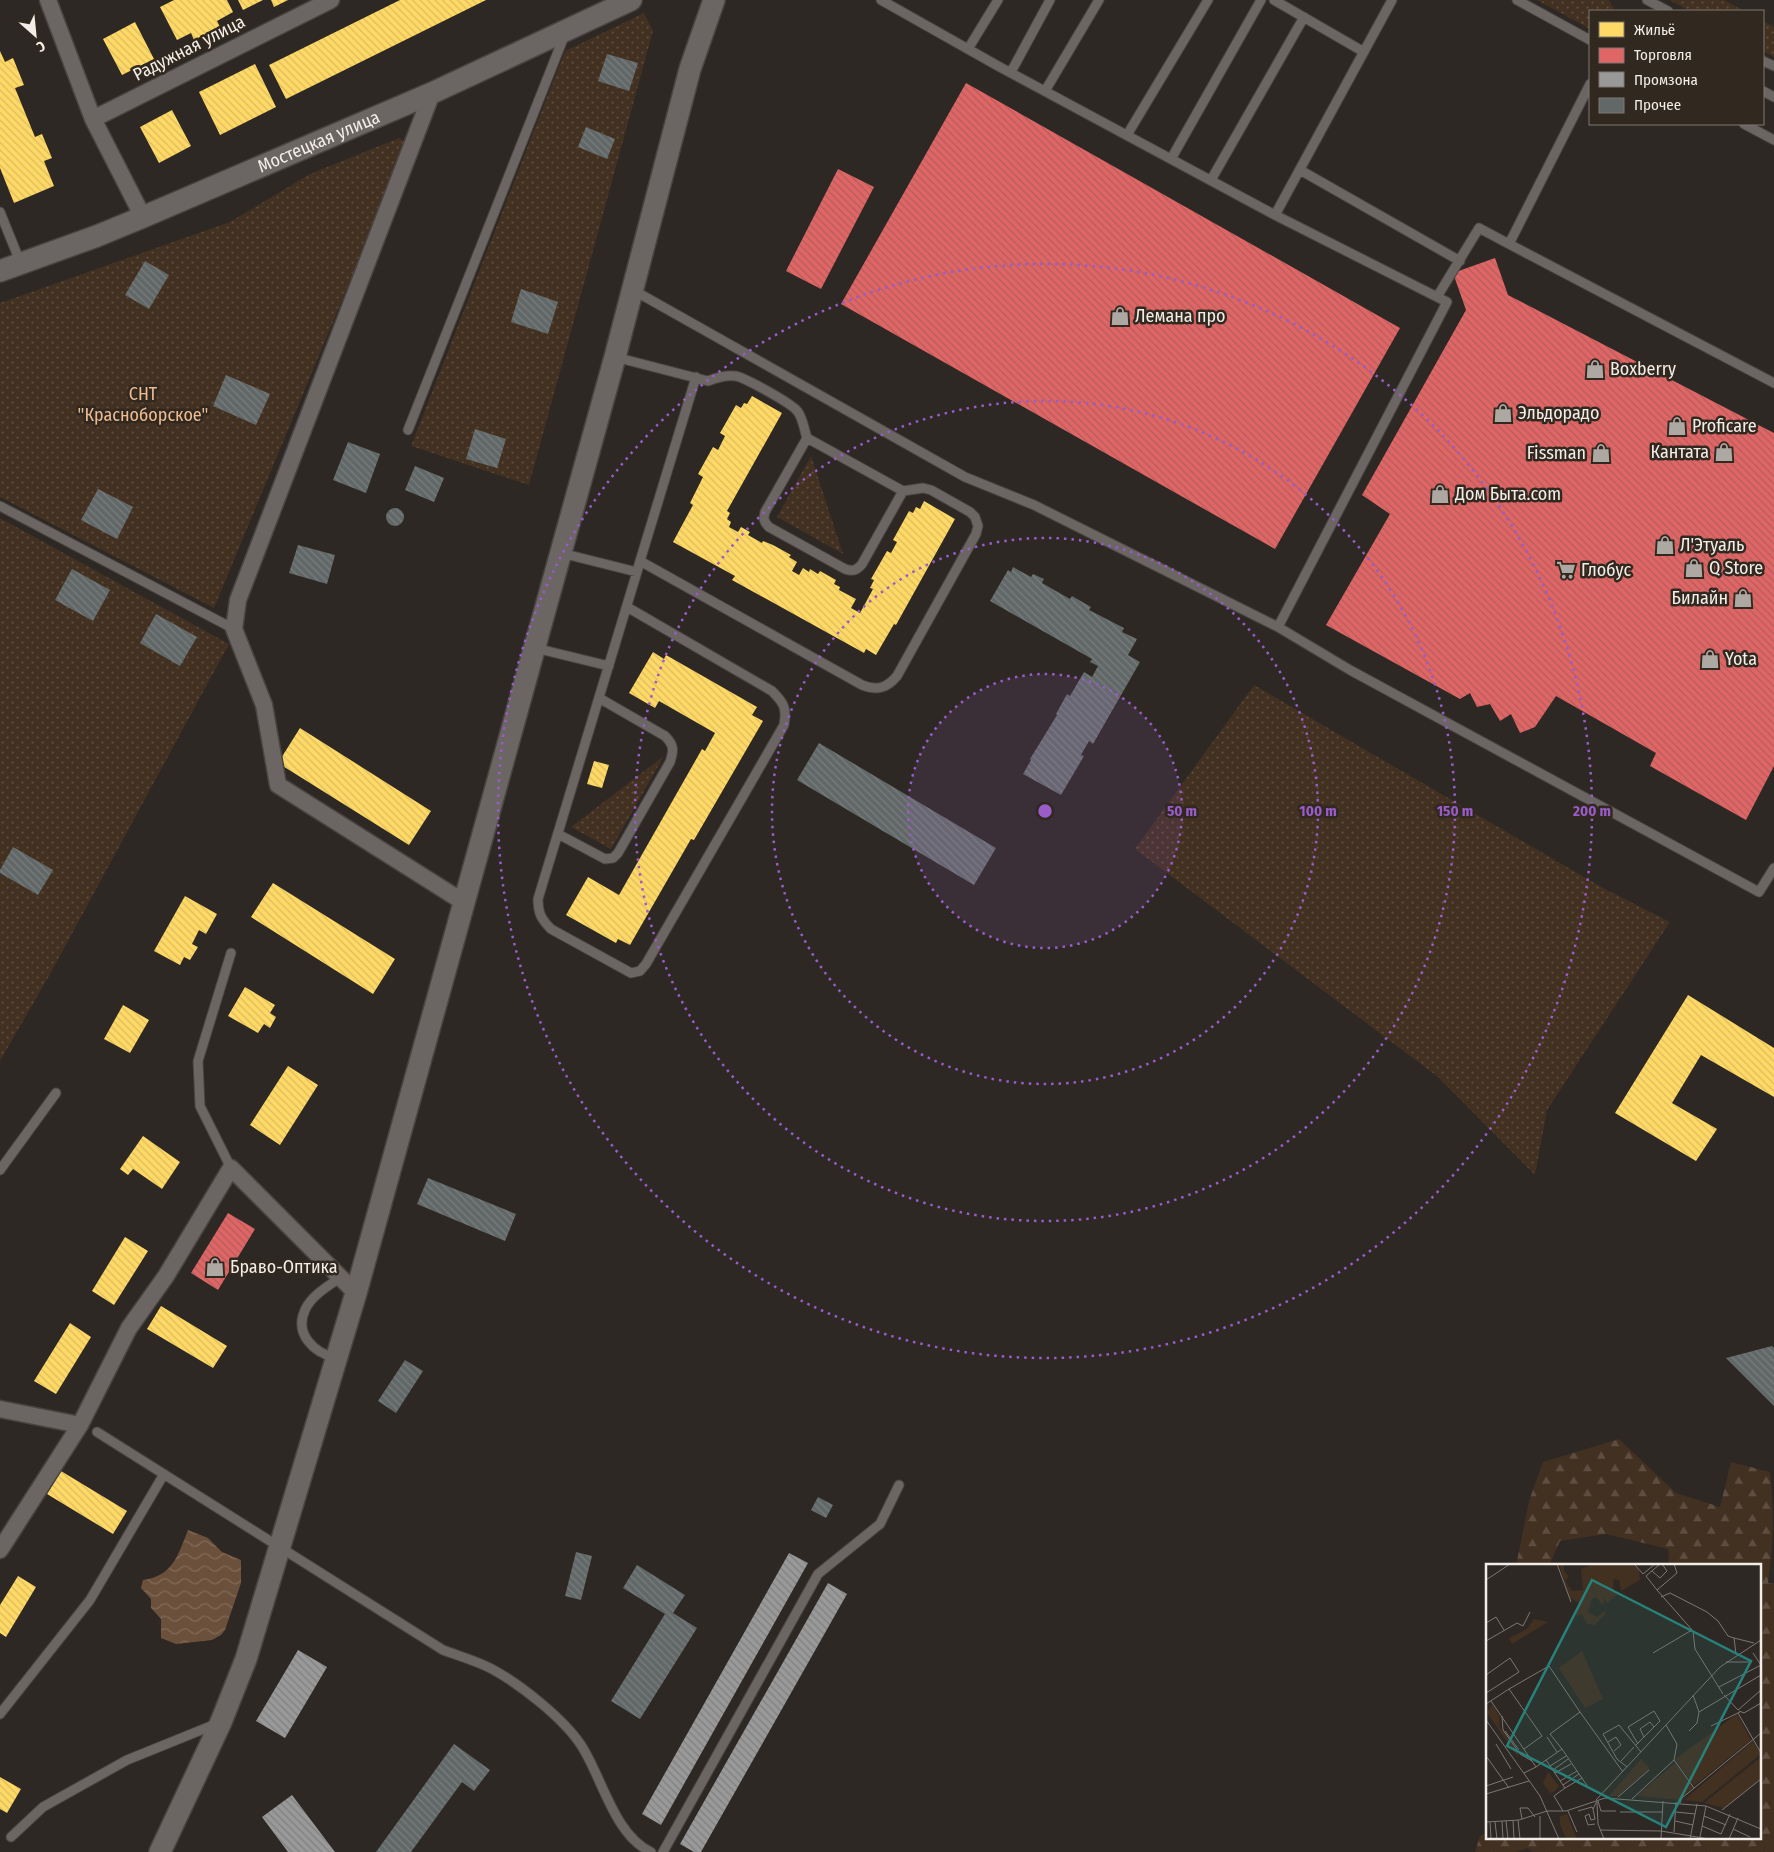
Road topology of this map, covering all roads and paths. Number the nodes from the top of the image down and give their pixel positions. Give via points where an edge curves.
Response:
1 (48, 0) edge
2 (331, 0) edge
3 (631, 0) edge
4 (714, 0) edge
5 (881, 0) edge
6 (998, 0) edge
7 (1050, 0) edge
8 (1099, 0) edge
9 (1208, 0) edge
10 (1262, 0) edge
11 (1274, 0) edge
12 (1392, 0) edge
13 (1516, 0) edge
14 (1647, 0) edge
15 (1666, 10) edge
16 (1304, 17) junction
17 (566, 31) junction
18 (1589, 39) edge
19 (968, 49) junction
20 (1364, 52) junction
21 (1011, 72) junction
22 (1589, 86) edge
23 (1045, 91) junction
24 (432, 93) junction
25 (93, 119) junction
26 (1746, 125) edge
27 (1127, 135) junction
28 (1774, 140) edge
29 (1171, 159) junction
30 (1300, 170) junction
31 (1211, 180) junction
32 (0, 212) edge
33 (1275, 215) junction
34 (143, 217) junction
35 (1509, 244) junction
36 (1460, 261) junction
37 (21, 264) junction
38 (0, 271) edge
39 (633, 290) junction
40 (1437, 297) junction
41 (615, 357) junction
42 (696, 378) junction
43 (1774, 383) edge
44 (408, 430) dead end
45 (806, 438) junction
46 (903, 491) junction
47 (0, 506) edge
48 (561, 554) junction
49 (640, 561) junction
50 (637, 572) junction
51 (627, 607) junction
52 (1278, 628) junction
53 (234, 629) junction
54 (535, 648) junction
55 (609, 666) junction
56 (599, 698) junction
57 (558, 834) junction
58 (1774, 868) edge
59 (465, 903) junction
60 (231, 953) dead end
61 (56, 1093) dead end
62 (231, 1168) junction
63 (0, 1170) edge
64 (340, 1278) junction
65 (356, 1293) junction
66 (336, 1358) junction
67 (0, 1408) edge
68 (80, 1425) junction
69 (97, 1432) dead end
70 (164, 1474) junction
71 (899, 1485) dead end
72 (279, 1548) junction
73 (0, 1550) edge
74 (0, 1714) edge
75 (221, 1722) junction
76 (11, 1837) dead end
77 (163, 1850) edge
78 (651, 1852) edge
79 (663, 1852) edge

1 - 25 street
2 - 25 street, Радужная улица
3 - 17 street, Мостецкая улица
4 - 39 street via 690,70
5 - 19 lane
6 - 19 lane
7 - 21 lane
8 - 23 lane
9 - 27 lane
10 - 29 lane
11 - 16 lane
12 - 20 lane
13 - 18 lane
14 - 15 lane
16 - 20 lane
16 - 31 lane
17 - 24 street, Мостецкая улица
17 - 44 lane
19 - 21 lane
20 - 30 lane
21 - 23 lane
22 - 35 lane
23 - 27 lane
24 - 34 street, Мостецкая улица
24 - 53 street via 238,600
25 - 34 street
26 - 28 lane
27 - 29 lane
29 - 31 lane
30 - 33 lane
30 - 36 lane
31 - 33 lane
32 - 37 lane
33 - 40 lane
34 - 37 street, Мостецкая улица
35 - 36 lane via 1479,228
35 - 43 lane
36 - 40 lane
37 - 38 street, Мостецкая улица
39 - 41 street
39 - 52 lane via 965,478 1034,505
40 - 52 lane via 1447,302
41 - 42 lane
41 - 48 street
42 - 45 lane via 708,381 735,376 747,380 795,408
42 - 49 lane
45 - 46 lane
45 - 46 lane via 765,512 765,522 845,569 858,569 862,564
46 - 49 lane via 931,490 970,512 978,526 897,676 882,688 862,685
47 - 53 lane
48 - 50 lane
48 - 54 street
49 - 50 lane
50 - 51 lane
51 - 55 lane
51 - 57 lane via 772,691 782,700 786,713 784,725 640,971 631,973 624,970 551,929 542,920 538,899
52 - 58 lane via 1759,892
53 - 59 street via 264,705 278,785
54 - 55 lane
54 - 59 street
55 - 56 lane
56 - 57 lane
56 - 57 lane via 665,736 674,751 613,858 605,860
59 - 65 street
60 - 62 lane via 198,1061 200,1106
61 - 63 lane
62 - 64 street
62 - 68 street via 166,1276 129,1328
64 - 65 street
64 - 66 lane via 322,1291 306,1309 302,1325 304,1337 314,1349
65 - 66 street
66 - 72 street
67 - 68 street
68 - 73 street
69 - 70 lane
70 - 72 lane
70 - 74 lane via 90,1600
71 - 79 lane via 880,1524 818,1574
72 - 75 street via 246,1659
72 - 78 lane via 443,1650 492,1669 548,1708 581,1745 632,1838
75 - 76 lane via 126,1760 43,1807
75 - 77 street

